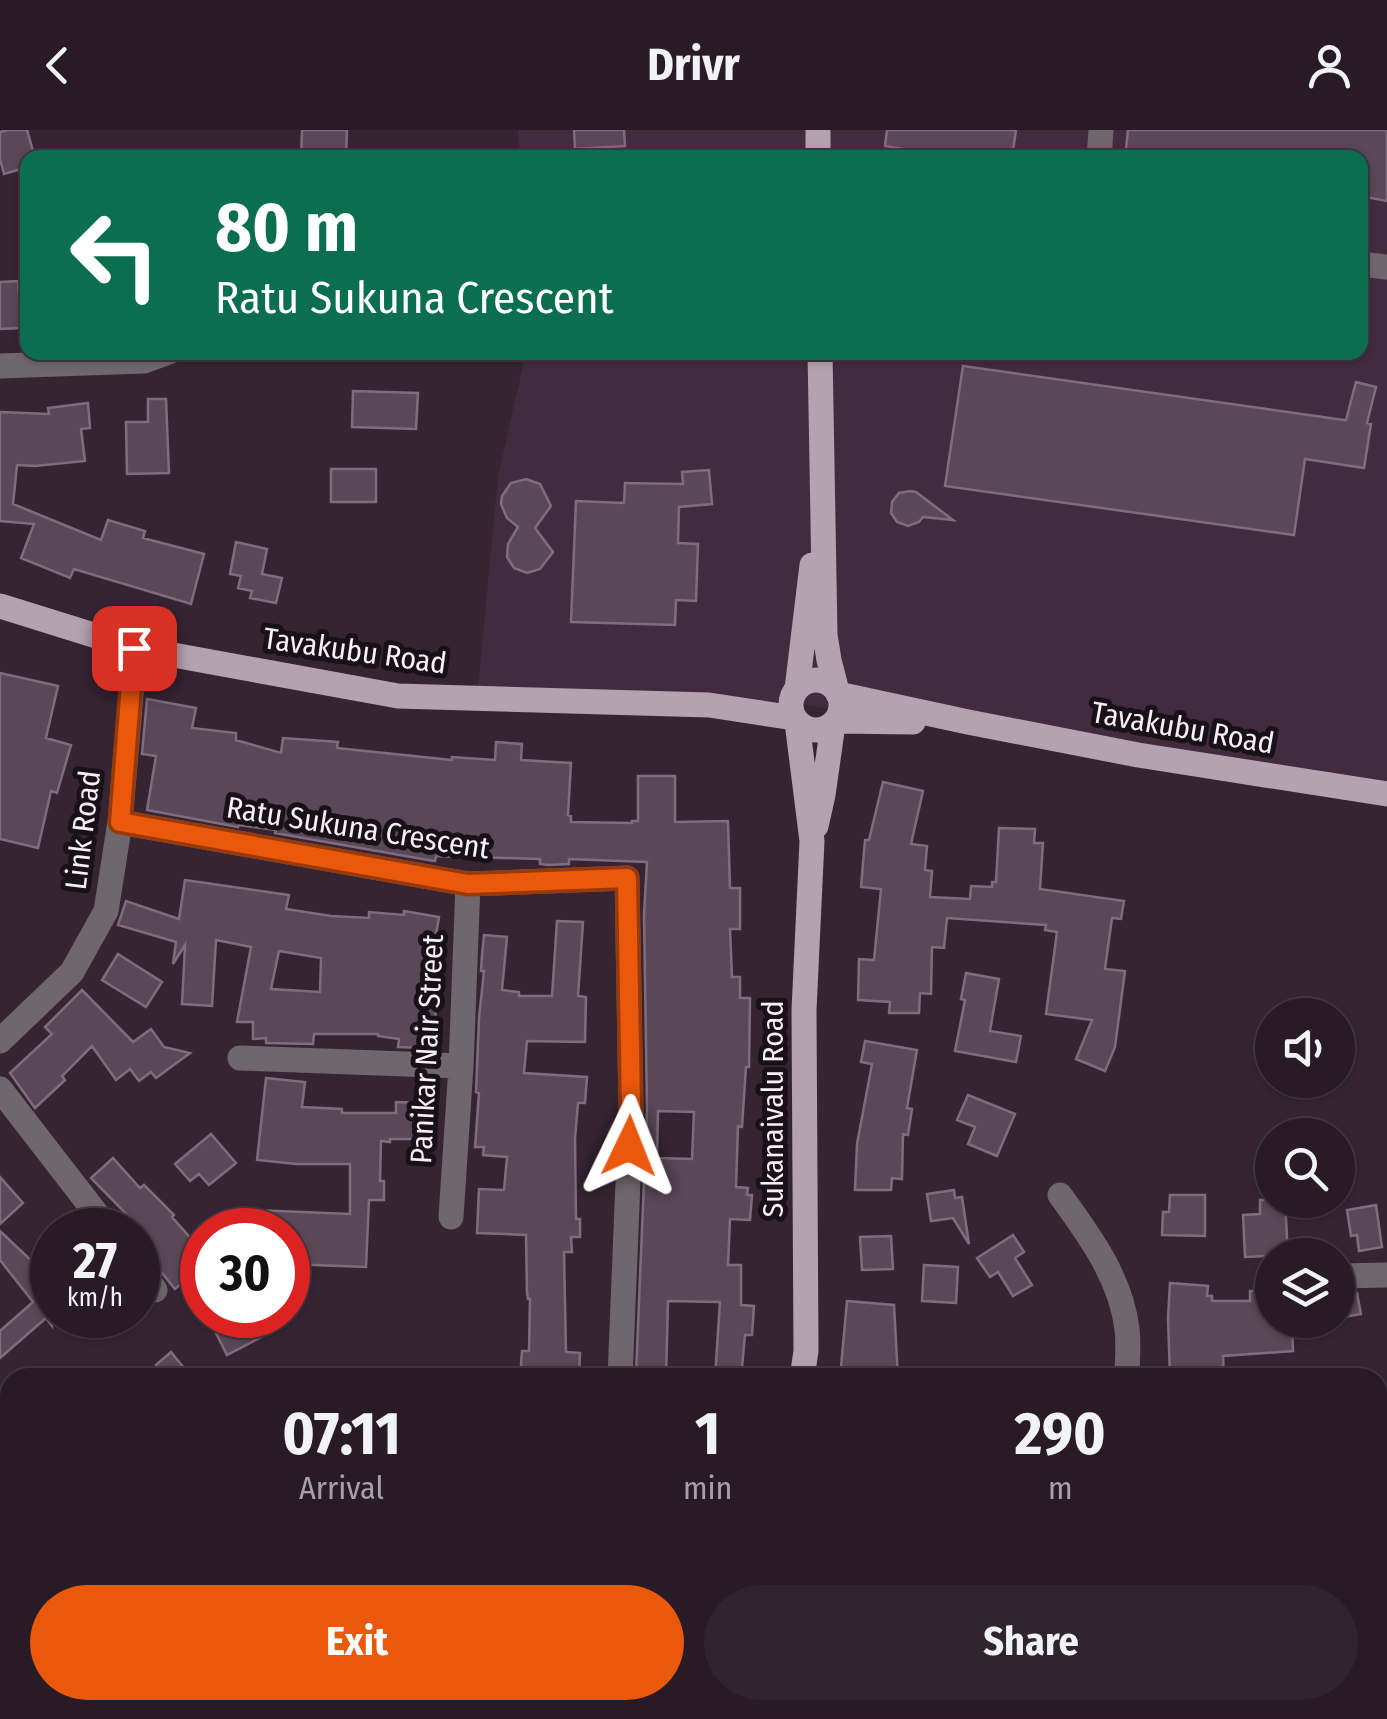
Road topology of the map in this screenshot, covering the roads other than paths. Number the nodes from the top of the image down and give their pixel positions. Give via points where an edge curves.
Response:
1 (147, 360) edge
2 (820, 360) edge
3 (0, 366) edge
4 (821, 510) junction
5 (0, 606) edge
6 (134, 648) junction
7 (796, 690) junction
8 (838, 693) junction
9 (709, 705) junction
10 (796, 720) junction
11 (834, 722) junction
12 (968, 722) junction
13 (1387, 794) edge
14 (120, 822) junction
15 (812, 841) junction
16 (468, 884) junction
17 (0, 1041) edge
18 (240, 1058) dead end
19 (461, 1066) junction
20 (0, 1089) edge
21 (1060, 1195) dead end
22 (91, 1208) edge
23 (451, 1217) dead end
24 (1387, 1275) edge
25 (1355, 1276) edge
26 (620, 1368) edge
27 (803, 1368) edge
28 (1127, 1368) edge

1 - 3 street
2 - 4 main road
4 - 7 main road
4 - 8 main road via 826,635
5 - 6 main road, Tavakubu Road
6 - 9 main road, Tavakubu Road via 398,696
6 - 14 street, Link Road
7 - 8 main road via 813,680
7 - 9 main road, Tavakubu Road
7 - 10 main road
8 - 11 main road
8 - 12 main road, Tavakubu Road
9 - 10 main road, Tavakubu Road
10 - 11 main road via 814,730
10 - 15 main road, Sukanaivalu Road
11 - 12 main road, Tavakubu Road
11 - 15 main road, Sukanaivalu Road
12 - 13 main road, Tavakubu Road
14 - 16 street, Ratu Sukuna Crescent
14 - 17 street, Link Road via 106,911 72,972
15 - 27 main road, Sukanaivalu Road via 804,1010
16 - 19 street, Panikar Nair Street
16 - 26 street, Ratu Sukuna Crescent via 627,878 631,1108
18 - 19 street
19 - 23 street, Panikar Nair Street
20 - 22 street
21 - 28 street via 1112,1276 1128,1329
24 - 25 street

